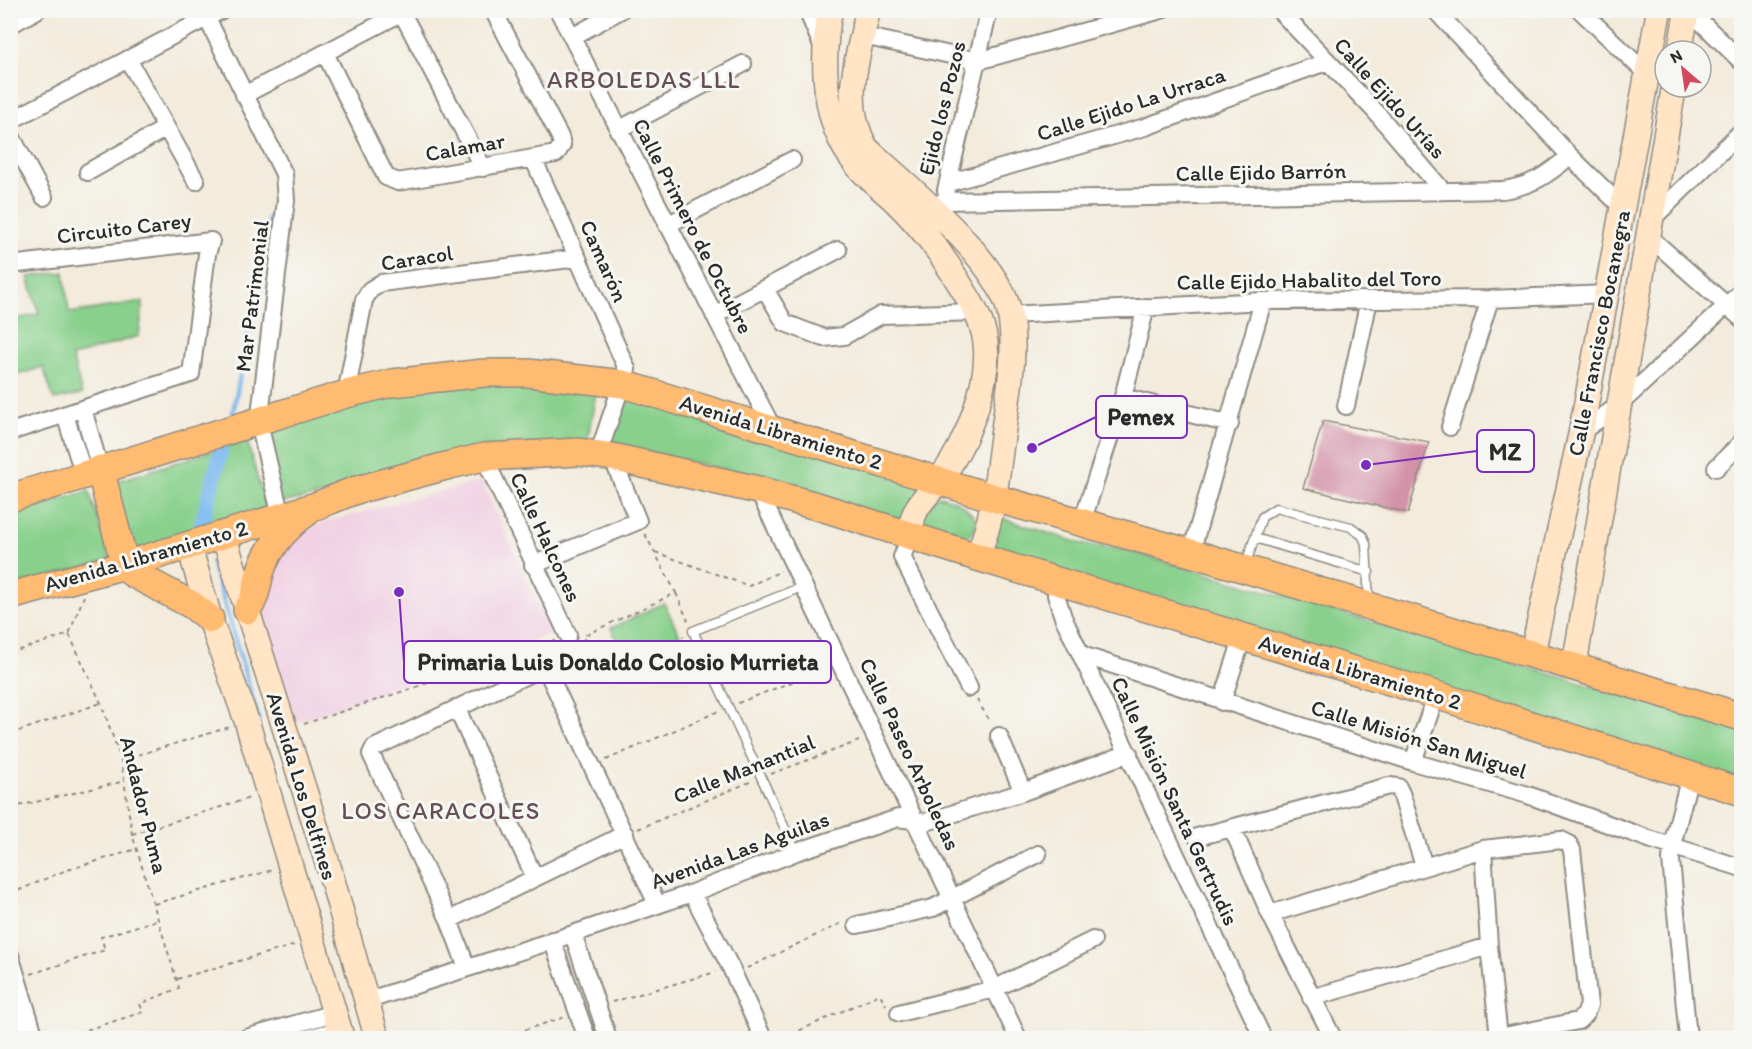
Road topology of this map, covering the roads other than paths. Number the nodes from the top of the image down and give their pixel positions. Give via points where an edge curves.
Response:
1 (37, 10) edge
2 (493, 10) edge
3 (558, 10) edge
4 (621, 10) edge
5 (807, 10) edge
6 (830, 10) edge
7 (868, 10) edge
8 (989, 10) edge
9 (1161, 10) edge
10 (1279, 10) edge
11 (1435, 10) edge
12 (1580, 10) edge
13 (1659, 10) edge
14 (404, 12) edge
15 (211, 13) edge
16 (1696, 13) edge
17 (10, 25) edge
18 (863, 36) junction
19 (572, 37) junction
20 (1685, 39) edge
21 (325, 53) junction
22 (825, 55) junction
23 (128, 59) junction
24 (978, 61) junction
25 (1326, 62) junction
26 (1742, 62) edge
27 (743, 64) dead end
28 (1648, 75) junction
29 (244, 95) junction
30 (1672, 99) edge
31 (10, 121) edge
32 (166, 128) junction
33 (618, 130) junction
34 (1742, 131) edge
35 (10, 134) edge
36 (1570, 156) junction
37 (533, 158) junction
38 (792, 160) dead end
39 (483, 168) junction
40 (88, 172) dead end
41 (196, 181) dead end
42 (948, 183) junction
43 (1442, 190) junction
44 (44, 197) dead end
45 (1623, 208) junction
46 (941, 209) junction
47 (667, 225) junction
48 (1649, 228) junction
49 (937, 246) junction
50 (838, 250) dead end
51 (578, 258) junction
52 (10, 265) edge
53 (765, 289) junction
54 (1742, 291) edge
55 (1608, 294) junction
56 (1490, 299) junction
57 (1369, 300) junction
58 (1263, 301) junction
59 (1728, 305) junction
60 (1146, 307) junction
61 (976, 312) junction
62 (714, 315) junction
63 (1010, 315) junction
64 (1742, 319) edge
65 (623, 384) junction
66 (346, 394) junction
67 (1123, 397) junction
68 (1619, 405) junction
69 (1346, 406) dead end
70 (83, 409) junction
71 (65, 415) junction
72 (259, 423) junction
73 (1230, 424) junction
74 (1450, 427) dead end
75 (773, 429) junction
76 (10, 432) edge
77 (1581, 432) junction
78 (1742, 442) edge
79 (605, 456) junction
80 (484, 458) junction
81 (1716, 468) dead end
82 (92, 472) junction
83 (939, 480) junction
84 (758, 490) junction
85 (10, 498) edge
86 (994, 498) junction
87 (316, 506) junction
88 (280, 517) junction
89 (1082, 522) junction
90 (223, 534) junction
91 (910, 537) junction
92 (1255, 538) junction
93 (189, 545) junction
94 (1191, 554) junction
95 (977, 557) junction
96 (533, 564) junction
97 (125, 565) junction
98 (1244, 569) junction
99 (1369, 572) junction
100 (1059, 581) junction
101 (805, 586) junction
102 (10, 596) edge
103 (1369, 607) junction
104 (247, 610) junction
105 (210, 619) junction
106 (568, 635) road end
107 (1243, 636) junction
108 (1082, 655) junction
109 (1532, 655) junction
110 (1574, 667) junction
111 (969, 688) road end
112 (1436, 695) junction
113 (1222, 702) junction
114 (457, 709) junction
115 (1742, 717) edge
116 (999, 736) road end
117 (1129, 753) junction
118 (1413, 762) junction
119 (1690, 776) junction
120 (1023, 792) junction
121 (1742, 792) edge
122 (915, 821) junction
123 (1232, 828) junction
124 (625, 834) junction
125 (1197, 837) dead end
126 (1672, 845) junction
127 (1483, 849) junction
128 (796, 852) junction
129 (1038, 854) dead end
130 (1424, 866) junction
131 (329, 868) junction
132 (1742, 868) edge
133 (293, 872) junction
134 (535, 878) junction
135 (692, 893) junction
136 (954, 898) junction
137 (657, 904) junction
138 (1270, 914) junction
139 (448, 920) junction
140 (857, 925) dead end
141 (573, 934) junction
142 (552, 940) junction
143 (1093, 940) dead end
144 (1489, 946) junction
145 (10, 955) edge
146 (468, 968) junction
147 (994, 990) junction
148 (1311, 998) junction
149 (366, 1001) junction
150 (10, 1004) edge
151 (893, 1011) road end
152 (338, 1027) edge
153 (20, 1038) edge
154 (35, 1038) edge
155 (246, 1038) edge
156 (309, 1038) edge
157 (377, 1038) edge
158 (587, 1038) edge
159 (608, 1038) edge
160 (764, 1038) edge
161 (1018, 1038) edge
162 (1263, 1038) edge
163 (1333, 1038) edge
164 (1497, 1038) edge
165 (1688, 1038) edge

1 - 17 street
2 - 37 street, Calamar via 560,137 562,145 556,154
3 - 19 street, Calle Primero de Octubre
4 - 19 street
5 - 22 street
6 - 22 street
7 - 18 street
8 - 24 street, Ejido los Pozos
9 - 24 street
10 - 25 street, Calle Ejido Urías
11 - 36 street
12 - 28 street
13 - 28 street, Calle Francisco Bocanegra
14 - 21 street
14 - 39 street
15 - 23 street
15 - 29 street
16 - 20 street
16 - 26 street
18 - 24 street
18 - 46 street via 852,88 852,113 858,134 866,148
19 - 33 street, Calle Primero de Octubre
21 - 29 street
21 - 39 street, Calamar via 386,177 398,182
22 - 49 street via 827,98 843,145 855,163
23 - 31 street
23 - 32 street
24 - 42 street, Ejido los Pozos
25 - 42 street, Calle Ejido La Urraca via 1145,127
25 - 43 street, Calle Ejido Urías via 1375,111
27 - 33 street
28 - 45 street, Calle Francisco Bocanegra
29 - 72 street, Mar Patrimonial via 284,174 286,200
30 - 48 street, Calle Francisco Bocanegra
32 - 40 street
32 - 41 street
33 - 47 street, Calle Primero de Octubre
34 - 48 street
35 - 44 street
36 - 43 street, Calle Ejido Barrón via 1545,177 1526,186
36 - 45 street
37 - 39 street, Calamar
37 - 51 street, Camarón
38 - 47 street
42 - 46 street, Ejido los Pozos
43 - 46 street, Calle Ejido Barrón
45 - 55 street, Calle Francisco Bocanegra
46 - 49 street, Ejido los Pozos
46 - 63 street via 988,269
47 - 62 street, Calle Primero de Octubre
48 - 59 street
48 - 68 street, Calle Francisco Bocanegra
49 - 61 street
50 - 53 street
51 - 65 street, Camarón via 627,369
51 - 66 street, Caracol via 381,283 364,300
52 - 70 street, Circuito Carey via 211,241 191,374
53 - 61 street via 785,323 825,338 844,336 881,315
53 - 62 street
54 - 59 street
55 - 56 street, Calle Ejido Habalito del Toro
55 - 77 street, Calle Francisco Bocanegra
56 - 57 street, Calle Ejido Habalito del Toro
56 - 74 street
57 - 58 street, Calle Ejido Habalito del Toro
57 - 69 street
58 - 60 street, Calle Ejido Habalito del Toro
58 - 73 street
59 - 64 street
59 - 68 street
60 - 63 street, Calle Ejido Habalito del Toro
60 - 67 street
61 - 83 street via 984,334 984,372 967,429
62 - 75 street, Calle Primero de Octubre
63 - 86 street via 1010,373
65 - 66 main road, Avenida Libramiento 2 via 528,372 484,373 392,383
65 - 75 main road, Avenida Libramiento 2
65 - 79 street
66 - 72 main road, Avenida Libramiento 2
67 - 73 street
67 - 89 street
68 - 77 street
68 - 110 street, Calle Francisco Bocanegra
70 - 71 street
70 - 82 street
71 - 76 street
71 - 82 street
72 - 82 main road, Avenida Libramiento 2
72 - 88 street
73 - 94 street
75 - 83 main road, Avenida Libramiento 2
77 - 109 street, Calle Francisco Bocanegra
78 - 81 street
79 - 80 main road, Avenida Libramiento 2 via 579,452
79 - 84 main road, Avenida Libramiento 2
79 - 96 street via 639,521
80 - 87 main road, Avenida Libramiento 2 via 353,491
80 - 96 street, Calle Halcones
82 - 85 main road, Avenida Libramiento 2
82 - 97 main road
83 - 86 main road, Avenida Libramiento 2
83 - 91 street via 916,506
84 - 91 main road, Avenida Libramiento 2
84 - 101 street, Calle Paseo Arboledas
86 - 89 main road, Avenida Libramiento 2
86 - 95 street via 991,523
87 - 88 main road, Avenida Libramiento 2
87 - 104 main road via 287,527 270,551 255,601
88 - 90 main road, Avenida Libramiento 2
89 - 94 main road, Avenida Libramiento 2
90 - 93 main road, Avenida Libramiento 2
90 - 104 street, Avenida Los Delfines
91 - 95 main road, Avenida Libramiento 2
91 - 111 street via 902,557
92 - 98 lane
92 - 99 lane
92 - 99 lane via 1262,517 1276,508 1351,527 1363,536
93 - 97 main road, Avenida Libramiento 2
93 - 105 street, Avenida Los Delfines
94 - 98 main road, Avenida Libramiento 2
95 - 100 main road, Avenida Libramiento 2
96 - 106 street, Calle Halcones
97 - 102 main road, Avenida Libramiento 2
97 - 105 main road
98 - 103 main road, Avenida Libramiento 2
99 - 103 lane
100 - 107 main road, Avenida Libramiento 2
100 - 108 street, Calle Misión Santa Gertrudis via 1056,595
101 - 122 street, Calle Paseo Arboledas
101 - 128 lane via 693,631
103 - 109 main road, Avenida Libramiento 2
104 - 131 street, Avenida Los Delfines
105 - 133 street, Avenida Los Delfines via 247,722
107 - 112 main road, Avenida Libramiento 2
107 - 113 street
108 - 113 street, Calle Misión San Miguel
108 - 117 street, Calle Misión Santa Gertrudis
109 - 110 main road, Avenida Libramiento 2
110 - 115 main road, Avenida Libramiento 2
112 - 118 street
112 - 119 main road, Avenida Libramiento 2
113 - 118 street, Calle Misión San Miguel
114 - 124 street via 543,670 549,675
114 - 134 street
114 - 139 street via 374,748 371,754
116 - 120 street
117 - 120 street, Avenida Las Aguilas
117 - 162 street, Calle Misión Santa Gertrudis
118 - 126 street, Calle Misión San Miguel via 1527,795
119 - 121 main road, Avenida Libramiento 2
119 - 126 street
120 - 122 street, Avenida Las Aguilas via 926,822
122 - 128 street, Avenida Las Aguilas via 898,818
122 - 136 street, Calle Paseo Arboledas
123 - 125 street
123 - 130 street via 1389,786 1398,787
123 - 138 street
124 - 134 street
124 - 137 street
126 - 132 street, Calle Misión San Miguel
126 - 165 street
127 - 130 street
127 - 144 street
127 - 164 street via 1561,840 1569,844 1589,1005 1578,1021
128 - 135 street, Avenida Las Aguilas
129 - 136 street
130 - 138 street
131 - 133 street
131 - 149 street, Avenida Los Delfines
133 - 152 street, Avenida Los Delfines
134 - 139 street
135 - 137 street, Avenida Las Aguilas
135 - 160 street
136 - 140 street via 933,908
136 - 147 street, Calle Paseo Arboledas
137 - 141 street, Avenida Las Aguilas
138 - 148 street
139 - 146 street
141 - 142 street, Avenida Las Aguilas
141 - 159 street
142 - 146 street, Avenida Las Aguilas
142 - 158 street
143 - 147 street
144 - 148 street
144 - 164 street
145 - 154 street
146 - 149 street, Avenida Las Aguilas
147 - 151 street
147 - 161 street, Calle Paseo Arboledas
148 - 163 street
149 - 157 street, Avenida Los Delfines
150 - 153 street
152 - 155 street
152 - 156 street

